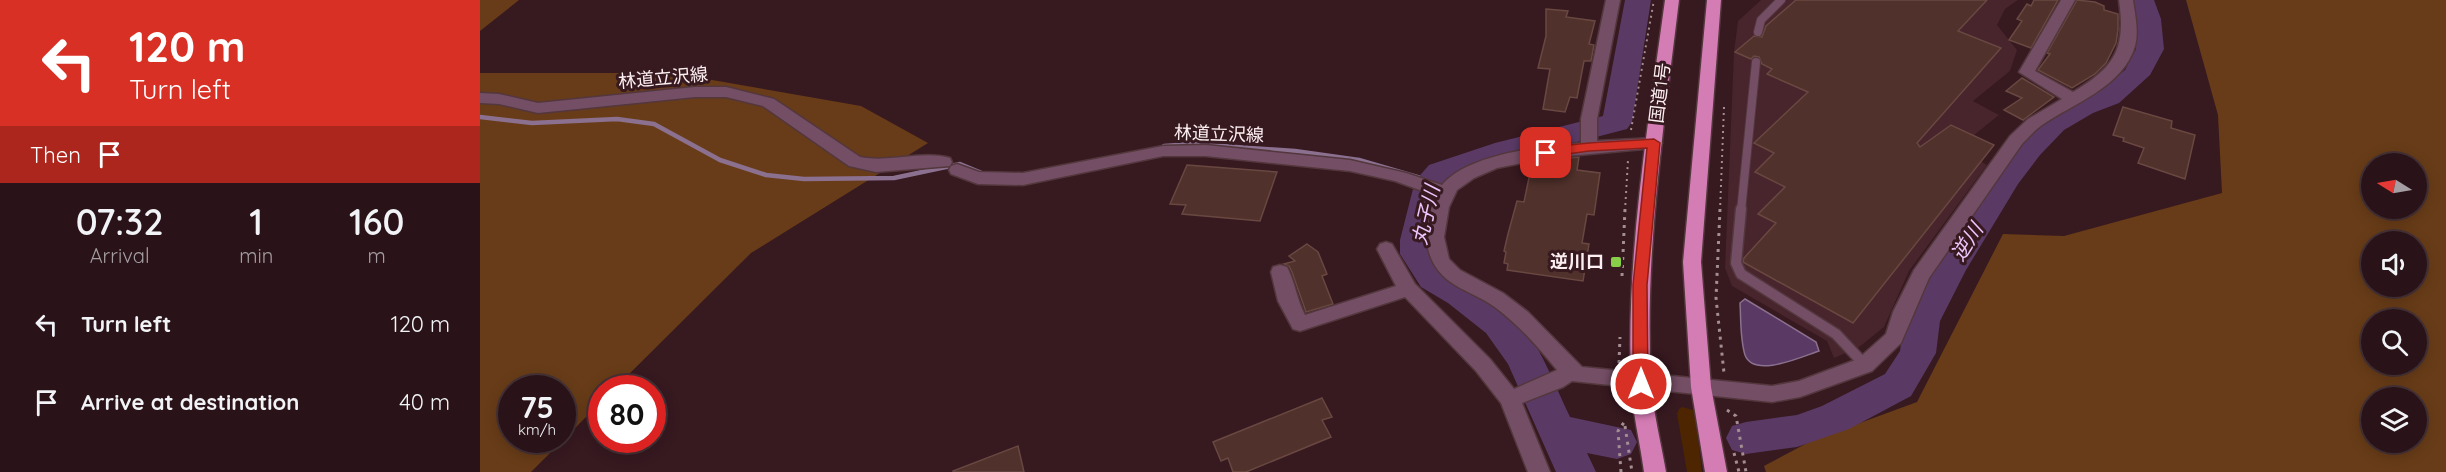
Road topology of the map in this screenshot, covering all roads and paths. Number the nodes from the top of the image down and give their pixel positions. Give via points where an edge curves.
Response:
1 (1613, 0) edge
2 (1672, 0) edge
3 (1714, 0) edge
4 (1781, 0) edge
5 (2068, 0) edge
6 (2122, 1) edge
7 (1758, 32) dead end
8 (1756, 62) dead end
9 (480, 98) edge
10 (2073, 99) junction
11 (1724, 104) dead end
12 (1654, 143) junction
13 (1589, 145) junction
14 (1443, 192) junction
15 (1386, 249) dead end
16 (1280, 272) dead end
17 (1408, 289) junction
18 (1865, 365) junction
19 (1563, 376) junction
20 (1641, 380) junction
21 (1701, 387) junction
22 (1725, 390) junction
23 (1516, 397) junction
24 (1727, 410) junction
25 (1727, 417) dead end
26 (1625, 421) dead end
27 (1732, 444) dead end
28 (1539, 472) edge
29 (1621, 472) edge
30 (1654, 472) edge
31 (1716, 472) edge
32 (1739, 472) edge
33 (1746, 472) edge

1 - 13 street via 1589,122
2 - 12 highway, 国道1号
3 - 21 highway via 1692,262
4 - 7 lane via 1761,20
5 - 10 street via 2027,72
6 - 10 street via 2130,16 2127,47 2119,66 2107,79
8 - 18 lane via 1736,263 1741,274 1836,334
9 - 14 street, 林道立沢線 via 548,108 726,92 768,102 855,162 876,166 930,161 978,178 1048,175 1161,152 1190,150 1300,158 1359,167
10 - 18 street via 2035,122 2016,140 1921,274 1894,338
11 - 22 path via 1716,298
12 - 13 street
12 - 20 highway, 国道1号 via 1640,285
13 - 14 street via 1499,162 1462,178
14 - 19 street via 1434,241 1442,264 1524,319
15 - 17 street
16 - 17 street via 1300,324
17 - 23 street
18 - 22 street via 1786,393
19 - 20 street
19 - 23 street
20 - 21 street
20 - 30 highway, 国道1号
21 - 22 street
21 - 31 highway
22 - 24 path
23 - 28 street
24 - 25 path
24 - 33 path via 1736,416
26 - 29 path via 1618,431
27 - 32 path

